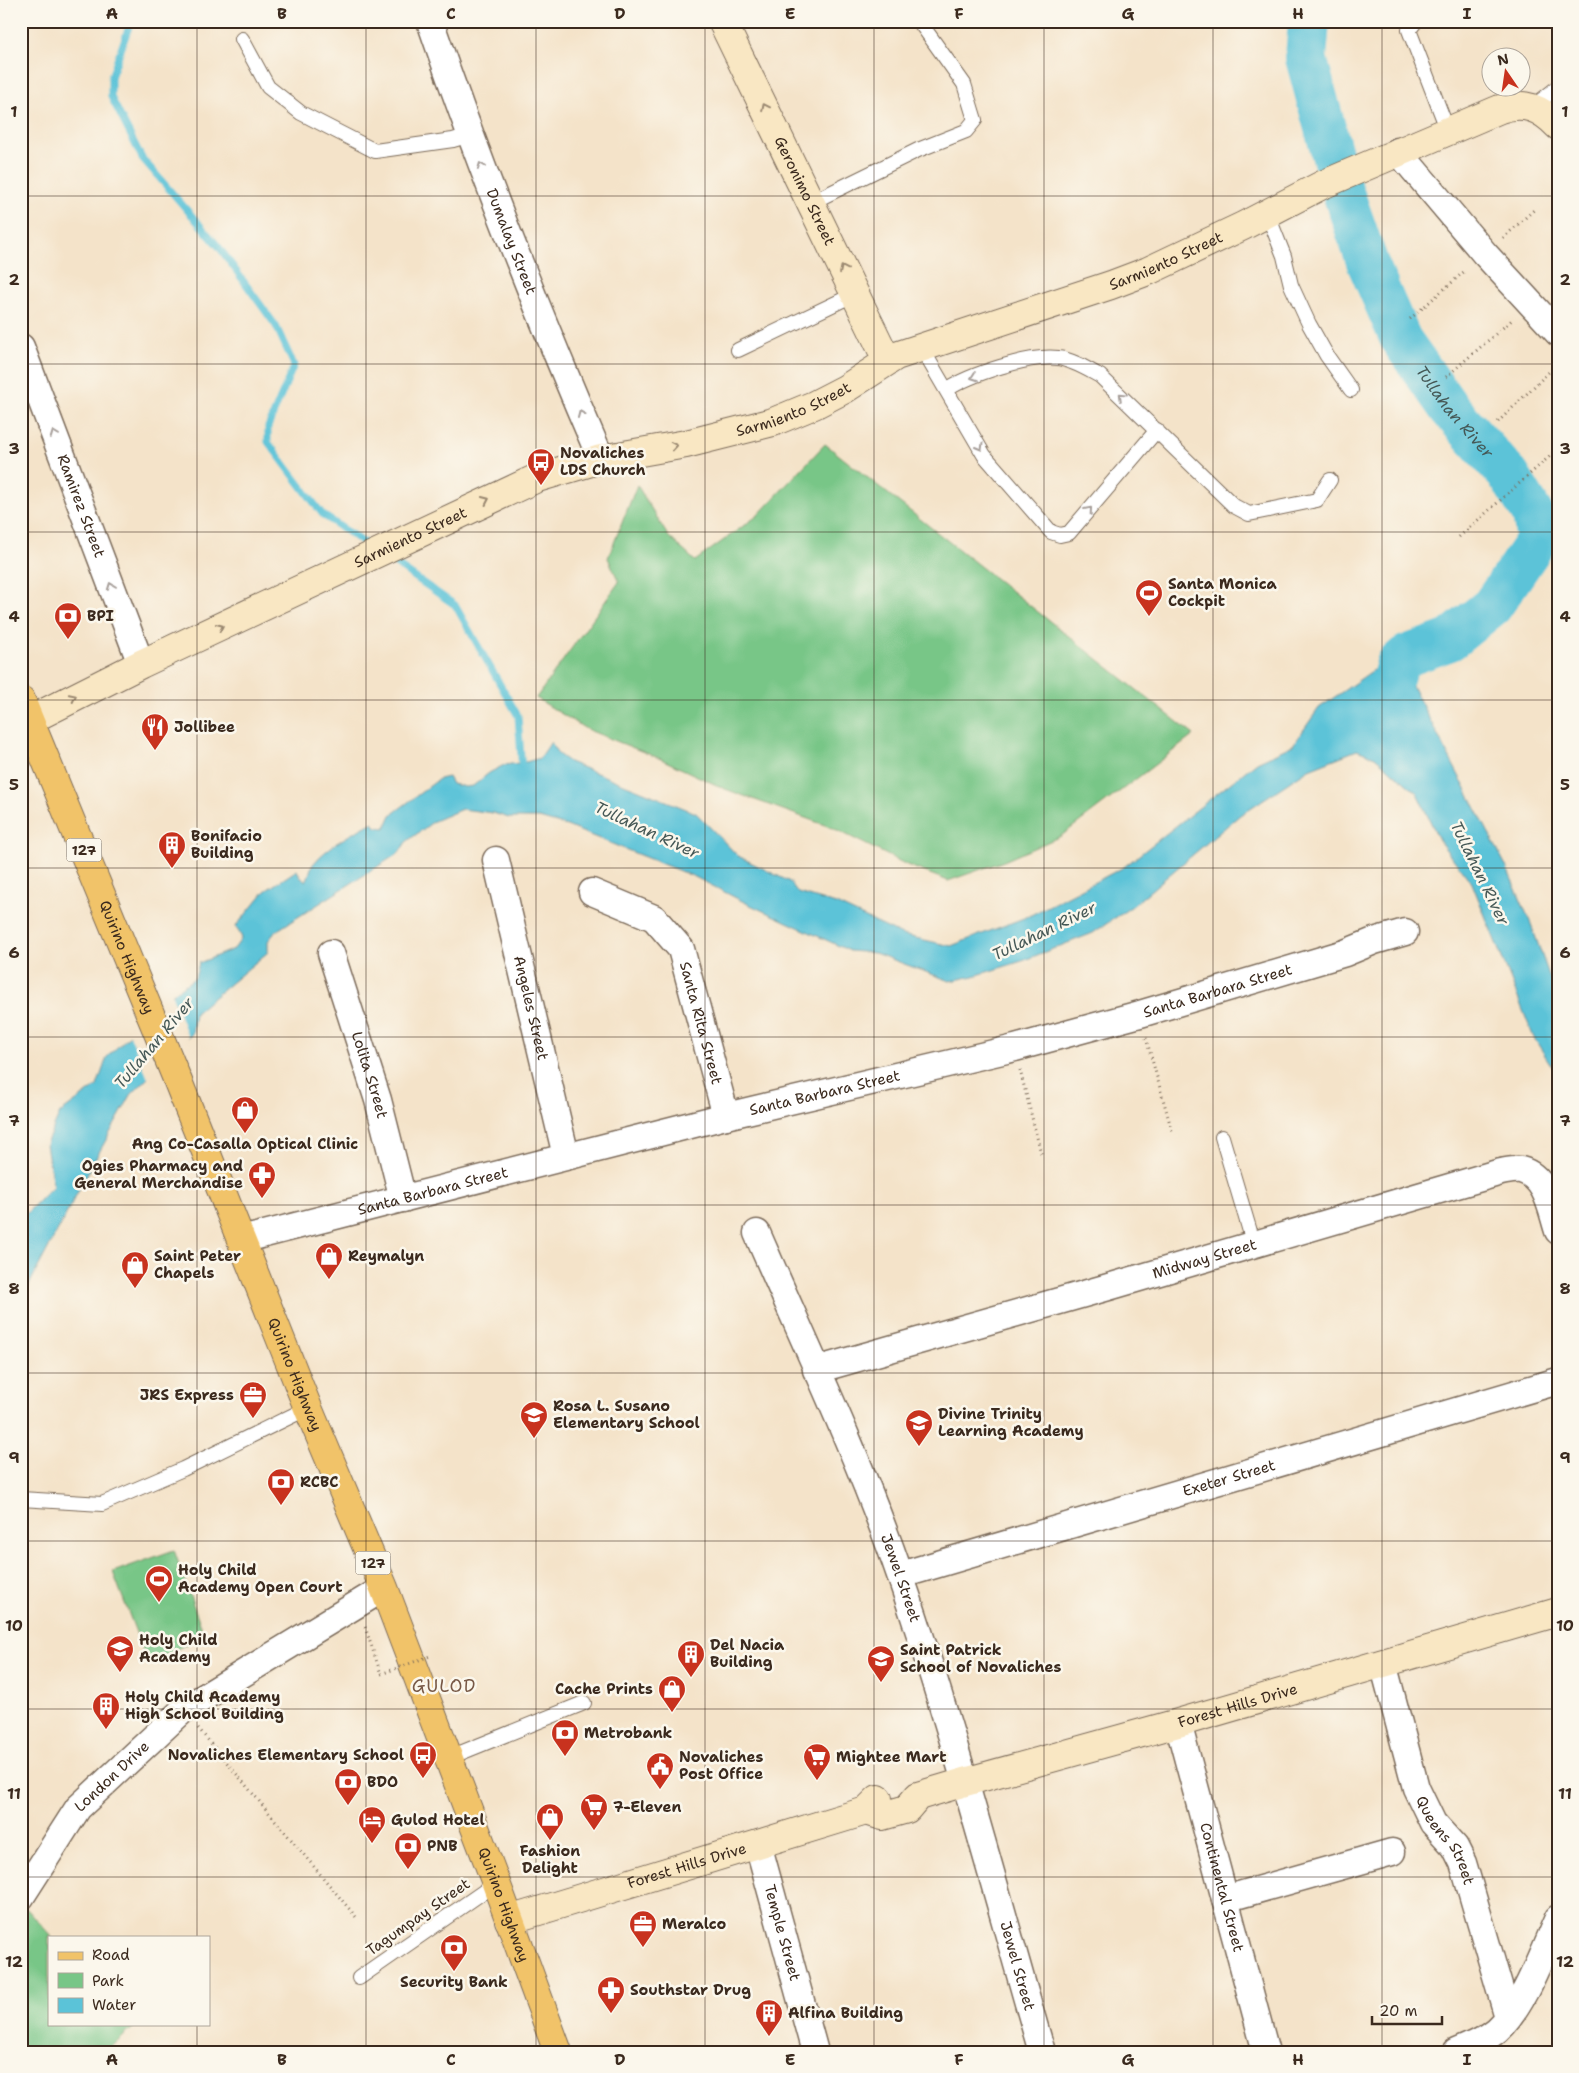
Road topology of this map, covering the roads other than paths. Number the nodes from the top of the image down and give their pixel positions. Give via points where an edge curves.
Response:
1 (430, 21) edge
2 (722, 21) edge
3 (919, 21) edge
4 (1416, 21) edge
5 (242, 39) dead end
6 (1558, 86) edge
7 (1533, 107) junction
8 (1558, 126) edge
9 (1448, 131) junction
10 (470, 135) junction
11 (1398, 152) junction
12 (810, 203) junction
13 (1267, 212) junction
14 (855, 294) junction
15 (1558, 333) edge
16 (21, 347) edge
17 (920, 347) junction
18 (738, 350) dead end
19 (887, 360) junction
20 (946, 390) junction
21 (1351, 390) dead end
22 (1157, 430) junction
23 (601, 459) junction
24 (1330, 480) dead end
25 (141, 664) junction
26 (24, 714) edge
27 (496, 860) dead end
28 (592, 892) dead end
29 (1405, 932) dead end
30 (331, 953) dead end
31 (726, 1116) junction
32 (1222, 1137) dead end
33 (566, 1156) junction
34 (403, 1199) junction
35 (1558, 1231) edge
36 (757, 1233) dead end
37 (241, 1240) junction
38 (1254, 1244) junction
39 (816, 1370) junction
40 (1558, 1381) edge
41 (308, 1408) junction
42 (21, 1499) edge
43 (900, 1575) junction
44 (384, 1588) junction
45 (1558, 1612) edge
46 (1383, 1663) junction
47 (584, 1703) dead end
48 (1178, 1723) junction
49 (448, 1758) junction
50 (964, 1782) junction
51 (758, 1844) junction
52 (1392, 1852) dead end
53 (496, 1883) junction
54 (21, 1897) edge
55 (1225, 1899) junction
56 (1558, 1918) edge
57 (509, 1920) junction
58 (359, 1978) dead end
59 (1508, 2017) junction
60 (558, 2052) edge
61 (815, 2052) edge
62 (1042, 2052) edge
63 (1266, 2052) edge
64 (1456, 2052) edge

1 - 10 street, Dumalay Street
12 -> 2 street, Geronimo Street
3 - 12 lane via 964,84 975,120 966,131 918,150
4 - 9 lane via 1409,30
5 - 10 lane via 268,87 301,113 375,151
6 - 7 lane
7 - 8 street
7 - 9 street, Sarmiento Street via 1512,105
9 - 11 street, Sarmiento Street
23 -> 10 street, Dumalay Street via 544,328
11 - 13 street, Sarmiento Street
11 - 15 street
14 -> 12 street, Geronimo Street
13 - 17 street, Sarmiento Street via 1148,271
13 - 21 lane via 1291,285 1309,324
14 - 18 lane
14 - 19 street, Geronimo Street
25 -> 16 street, Ramirez Street
17 - 19 street, Sarmiento Street
17 - 20 lane
23 -> 19 street, Sarmiento Street via 686,444 773,422 814,406
22 -> 20 lane via 1100,376 1057,358 1033,359 999,368
20 -> 22 lane via 984,455 1052,532 1060,535 1069,533
22 - 24 lane via 1234,506 1249,514 1317,500
25 -> 23 street, Sarmiento Street via 487,499 536,478
26 -> 25 street, Sarmiento Street
26 - 37 main road, Quirino Highway / 127 via 138,982
27 - 33 street, Angeles Street
28 - 31 street, Santa Rita Street via 654,918 681,949
29 - 31 street, Santa Barbara Street via 1140,1014 1015,1048
30 - 34 street, Lolita Street via 378,1100
31 - 33 street, Santa Barbara Street
32 - 38 lane
33 - 34 street, Santa Barbara Street
34 - 37 street, Santa Barbara Street
35 - 38 street, Midway Street via 1543,1186 1533,1175 1520,1170 1501,1172
36 - 39 street, Jewel Street
37 - 41 main road, Quirino Highway / 127
38 - 39 street, Midway Street
39 - 43 street, Jewel Street
40 - 43 street, Exeter Street
41 - 42 lane via 102,1504
41 - 44 main road, Quirino Highway / 127
43 - 50 street, Jewel Street
44 - 49 main road, Quirino Highway / 127
44 - 54 street, London Drive via 183,1710 78,1808
45 - 46 street, Forest Hills Drive
46 - 48 street, Forest Hills Drive
46 - 59 street, Queens Street via 1416,1788 1433,1823 1455,1847 1463,1863
47 - 49 lane
48 - 50 street, Forest Hills Drive
48 - 55 street, Continental Street
49 - 53 main road, Quirino Highway / 127
50 - 51 street, Forest Hills Drive via 918,1796 907,1809 882,1816 866,1811
50 - 62 street, Jewel Street
51 - 57 street, Forest Hills Drive
51 - 61 street, Temple Street
52 - 55 street
53 - 57 main road, Quirino Highway / 127
53 - 58 lane, Tagumpay Street
55 - 63 street, Continental Street
56 - 59 street
57 - 60 main road, Quirino Highway / 127
59 - 64 street via 1486,2038

